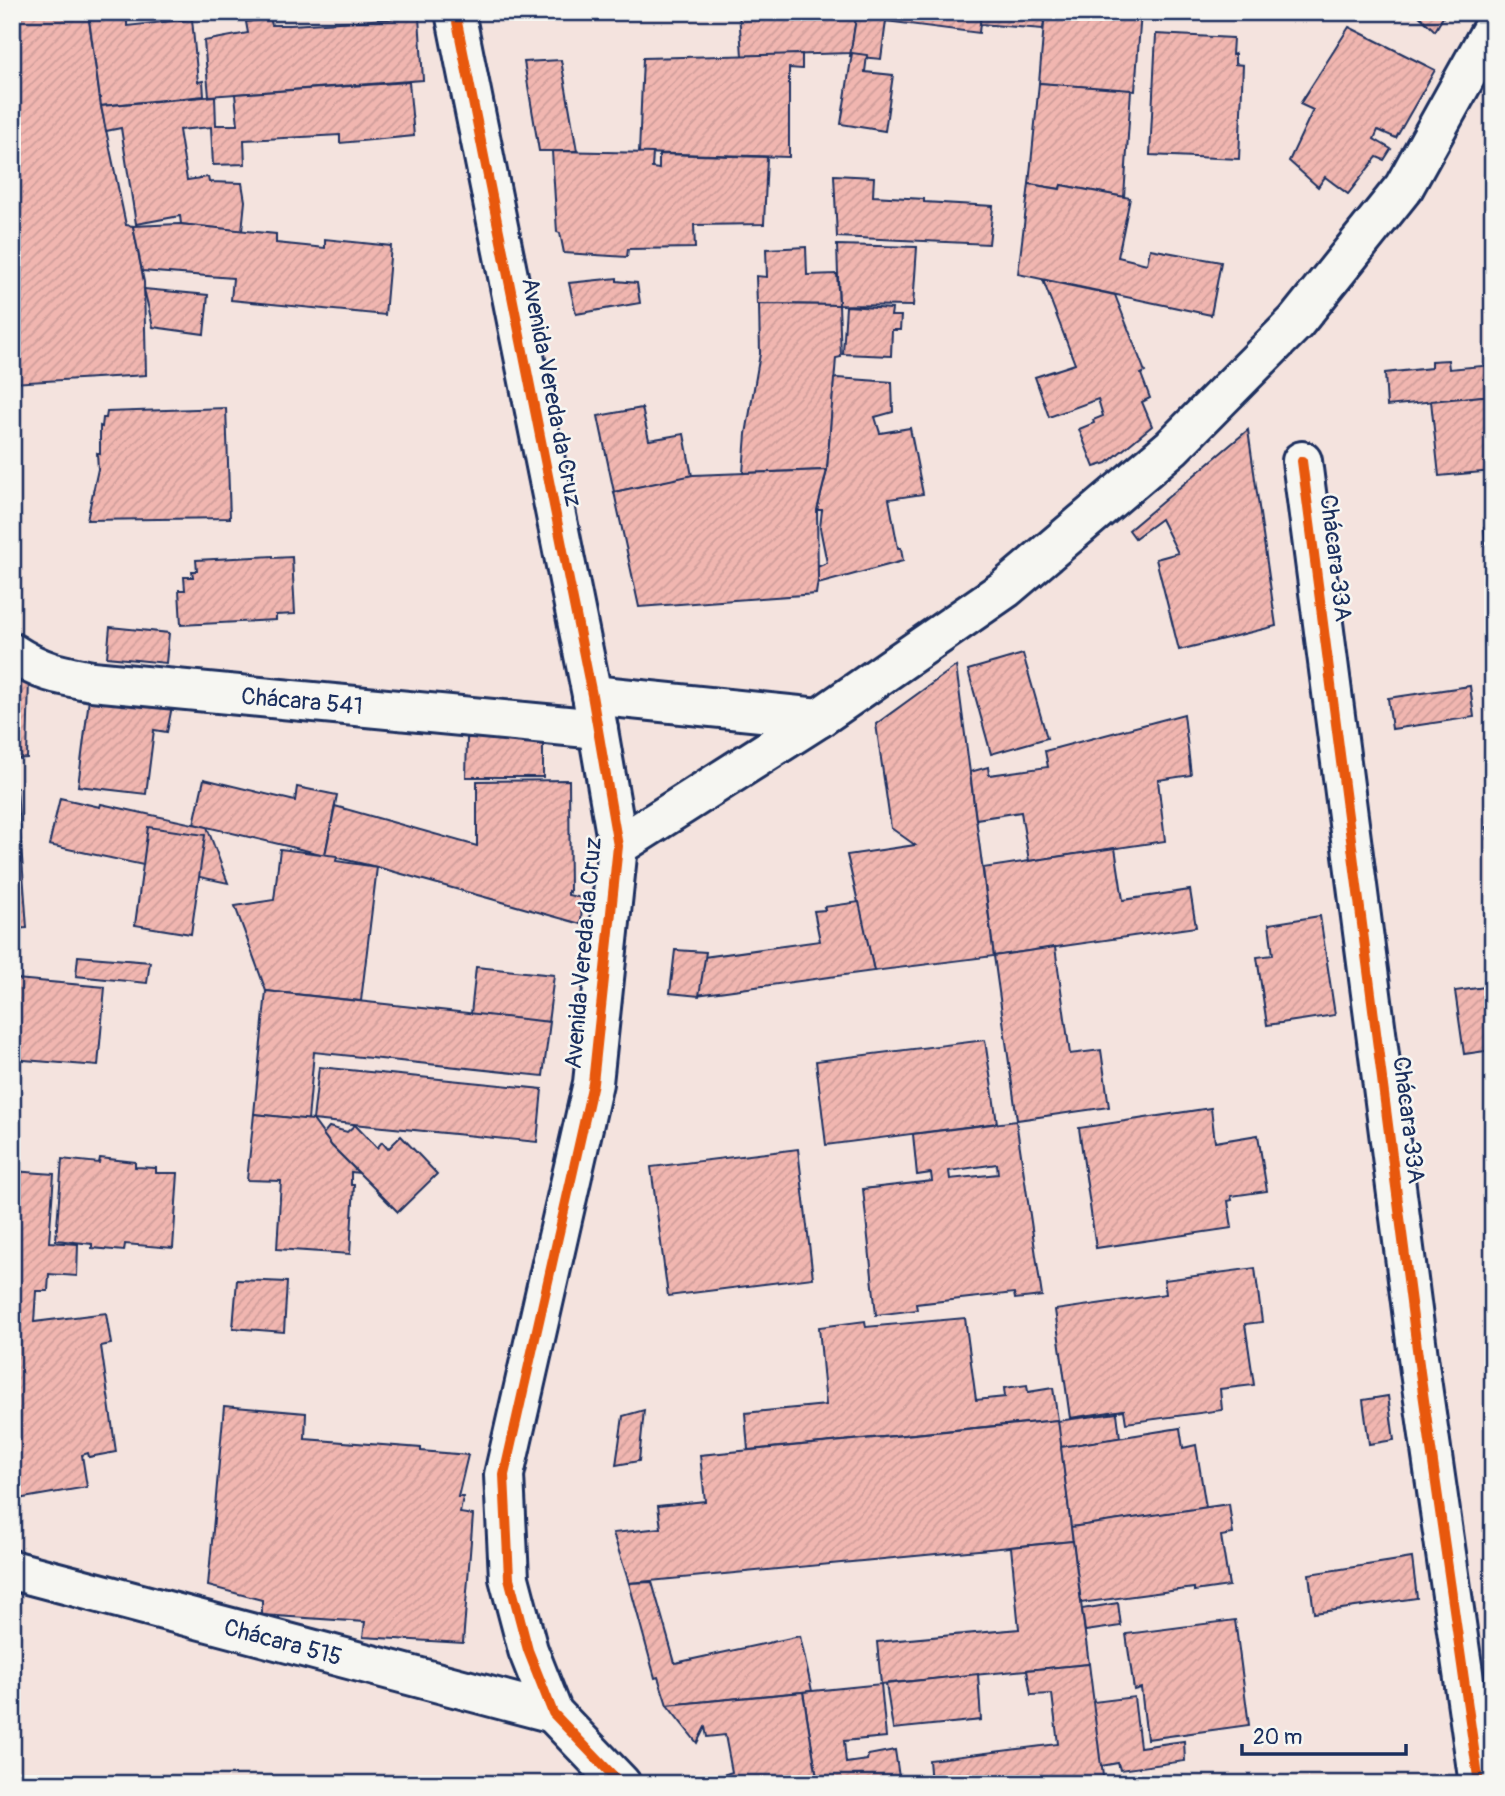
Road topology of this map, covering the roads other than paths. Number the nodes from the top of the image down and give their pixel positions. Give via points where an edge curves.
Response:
1 (455, 12) edge
2 (1493, 27) edge
3 (1302, 461) dead end
4 (12, 653) edge
5 (595, 712) junction
6 (818, 718) junction
7 (618, 846) junction
8 (12, 1570) edge
9 (553, 1713) junction
10 (621, 1784) edge
11 (1479, 1784) edge

1 - 5 street, Avenida Vereda da Cruz
2 - 6 street via 1404,187 1296,322 1172,447 1005,589
3 - 11 street, Chácara 33A via 1418,1358
4 - 5 street, Chácara 541 via 35,668 92,681
5 - 6 street, Chácara 541
5 - 7 street, Avenida Vereda da Cruz
6 - 7 street
7 - 9 street, Avenida Vereda da Cruz via 593,1083 504,1475 509,1578 528,1650
8 - 9 street, Chácara 515
9 - 10 street, Avenida Vereda da Cruz

